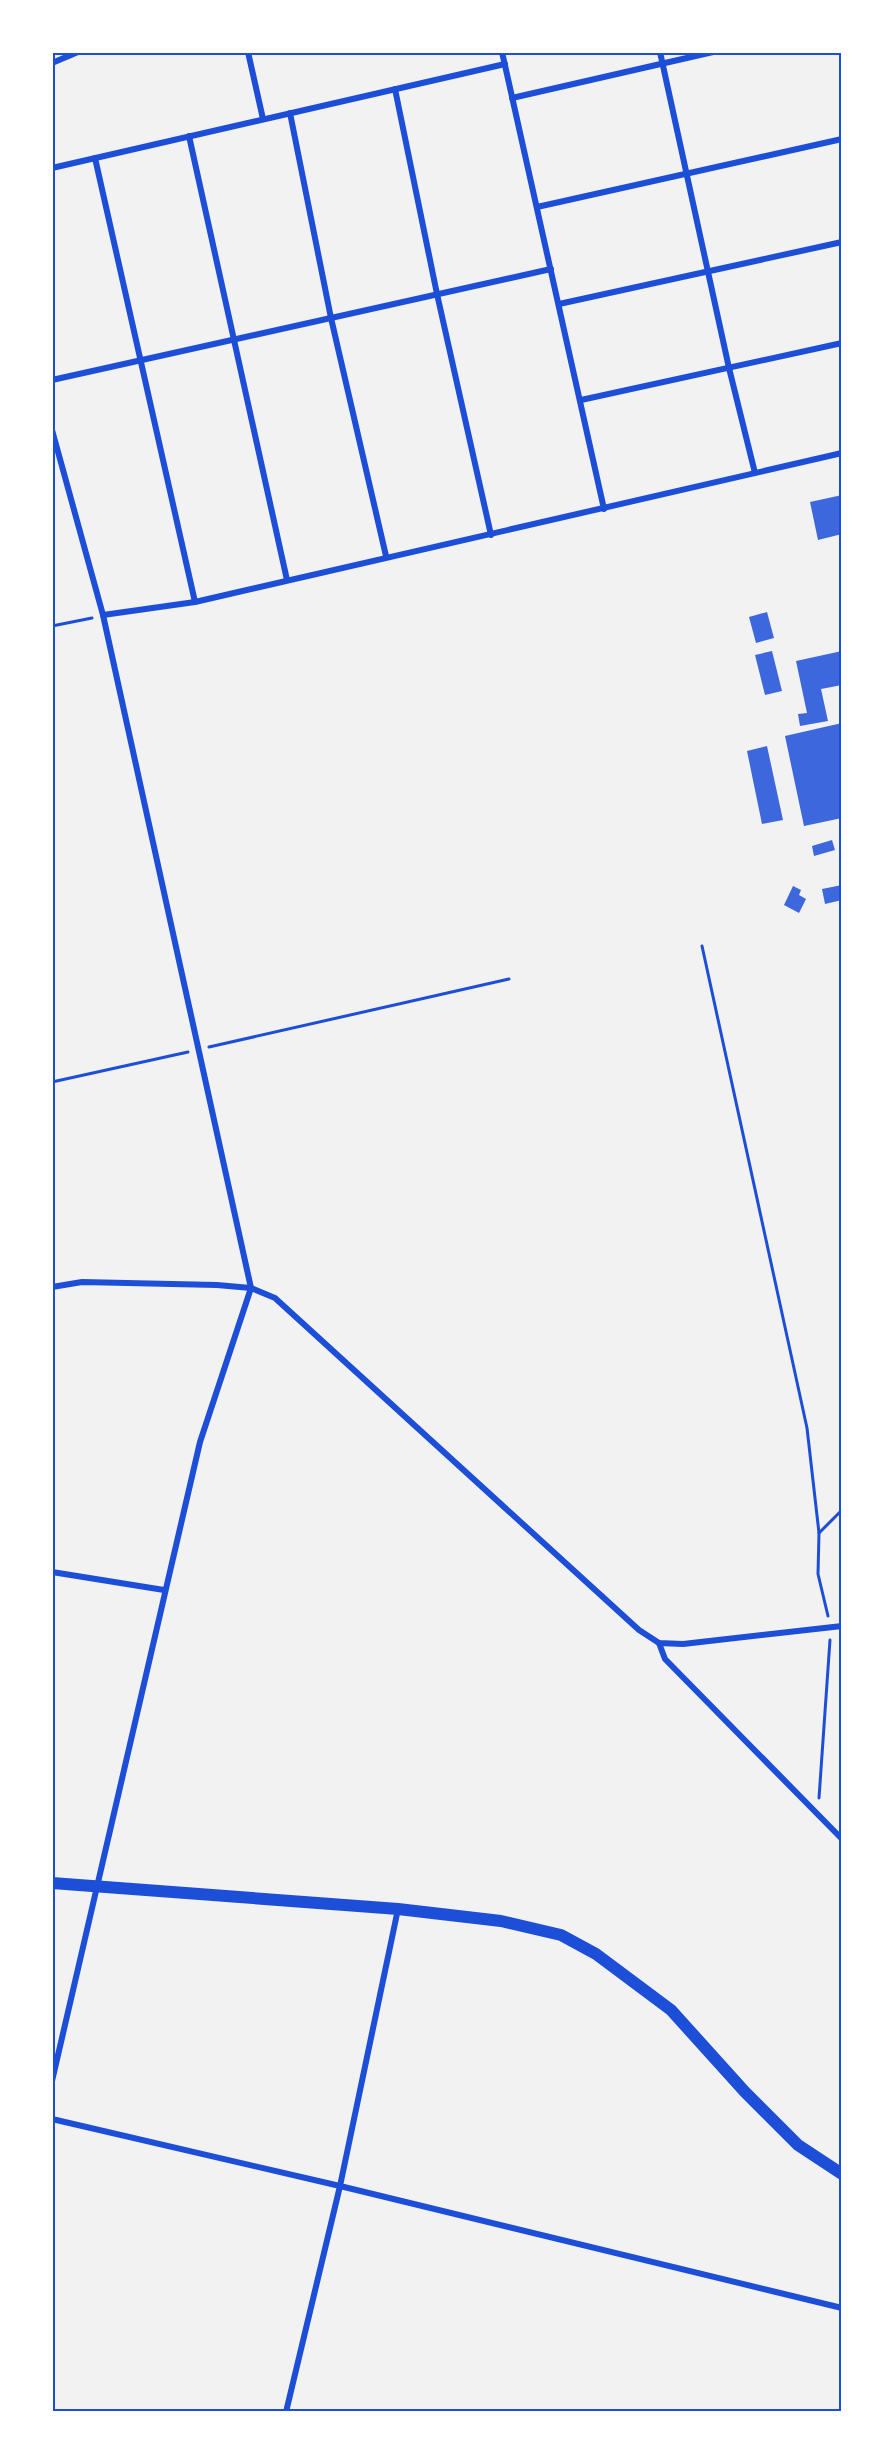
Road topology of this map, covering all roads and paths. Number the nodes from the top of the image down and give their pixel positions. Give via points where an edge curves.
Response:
1 (78, 52) edge
2 (248, 52) edge
3 (502, 52) edge
4 (660, 52) edge
5 (713, 52) edge
6 (52, 63) edge
7 (505, 64) junction
8 (662, 64) junction
9 (395, 89) junction
10 (512, 98) junction
11 (290, 113) junction
12 (263, 119) junction
13 (189, 136) junction
14 (842, 139) edge
15 (95, 158) junction
16 (52, 168) edge
17 (686, 173) junction
18 (537, 207) junction
19 (842, 242) edge
20 (551, 269) junction
21 (708, 271) junction
22 (437, 294) junction
23 (559, 304) junction
24 (331, 318) junction
25 (233, 340) junction
26 (842, 343) edge
27 (140, 360) junction
28 (729, 368) junction
29 (52, 380) edge
30 (581, 400) junction
31 (52, 430) edge
32 (54, 447) edge
33 (842, 453) edge
34 (755, 473) junction
35 (604, 509) junction
36 (491, 535) junction
37 (386, 556) junction
38 (286, 580) junction
39 (195, 602) junction
40 (103, 615) junction
41 (52, 626) edge
42 (702, 946) dead end
43 (509, 979) dead end
44 (199, 1050) junction
45 (52, 1082) edge
46 (52, 1287) edge
47 (251, 1288) junction
48 (842, 1510) edge
49 (819, 1533) junction
50 (52, 1572) edge
51 (164, 1590) junction
52 (842, 1626) edge
53 (831, 1627) junction
54 (660, 1643) junction
55 (818, 1814) junction
56 (842, 1839) edge
57 (52, 1883) edge
58 (98, 1887) junction
59 (398, 1909) junction
60 (52, 2081) edge
61 (52, 2120) edge
62 (842, 2174) edge
63 (340, 2186) junction
64 (842, 2308) edge
65 (286, 2412) edge

1 - 6 street
2 - 12 street
3 - 7 street
4 - 8 street
5 - 8 street
7 - 9 street
7 - 10 street
8 - 10 street
8 - 17 street
9 - 11 street
9 - 22 street
10 - 18 street
11 - 12 street
11 - 24 street
12 - 13 street
13 - 15 street
13 - 25 street
14 - 17 street
15 - 16 street
15 - 27 street
17 - 18 street
17 - 21 street
18 - 20 street
19 - 21 street
20 - 22 street
20 - 23 street
21 - 23 street
21 - 28 street
22 - 24 street
22 - 36 street
23 - 30 street
24 - 25 street
24 - 37 street
25 - 27 street
25 - 38 street
26 - 28 street
27 - 29 street
27 - 39 street
28 - 30 street
28 - 34 street
30 - 35 street
31 - 32 street
32 - 40 street
33 - 34 street
34 - 35 street
35 - 36 street
36 - 37 street
37 - 38 street
38 - 39 street
39 - 40 street
40 - 41 path
40 - 44 street
42 - 49 path via 802,1407
43 - 44 path
44 - 45 path
44 - 47 street
46 - 47 street via 82,1282 148,1282
47 - 51 street via 200,1442
47 - 54 street via 275,1298 639,1630
48 - 49 path
49 - 53 path via 818,1574
50 - 51 street
51 - 58 street
52 - 53 street
53 - 54 street via 683,1644
53 - 55 path
54 - 55 street via 665,1659
55 - 56 street
57 - 58 main road
58 - 59 main road
58 - 60 street
59 - 62 main road via 501,1921 561,1935 596,1954 670,2010 798,2145
59 - 63 street
61 - 63 street
63 - 64 street
63 - 65 street

